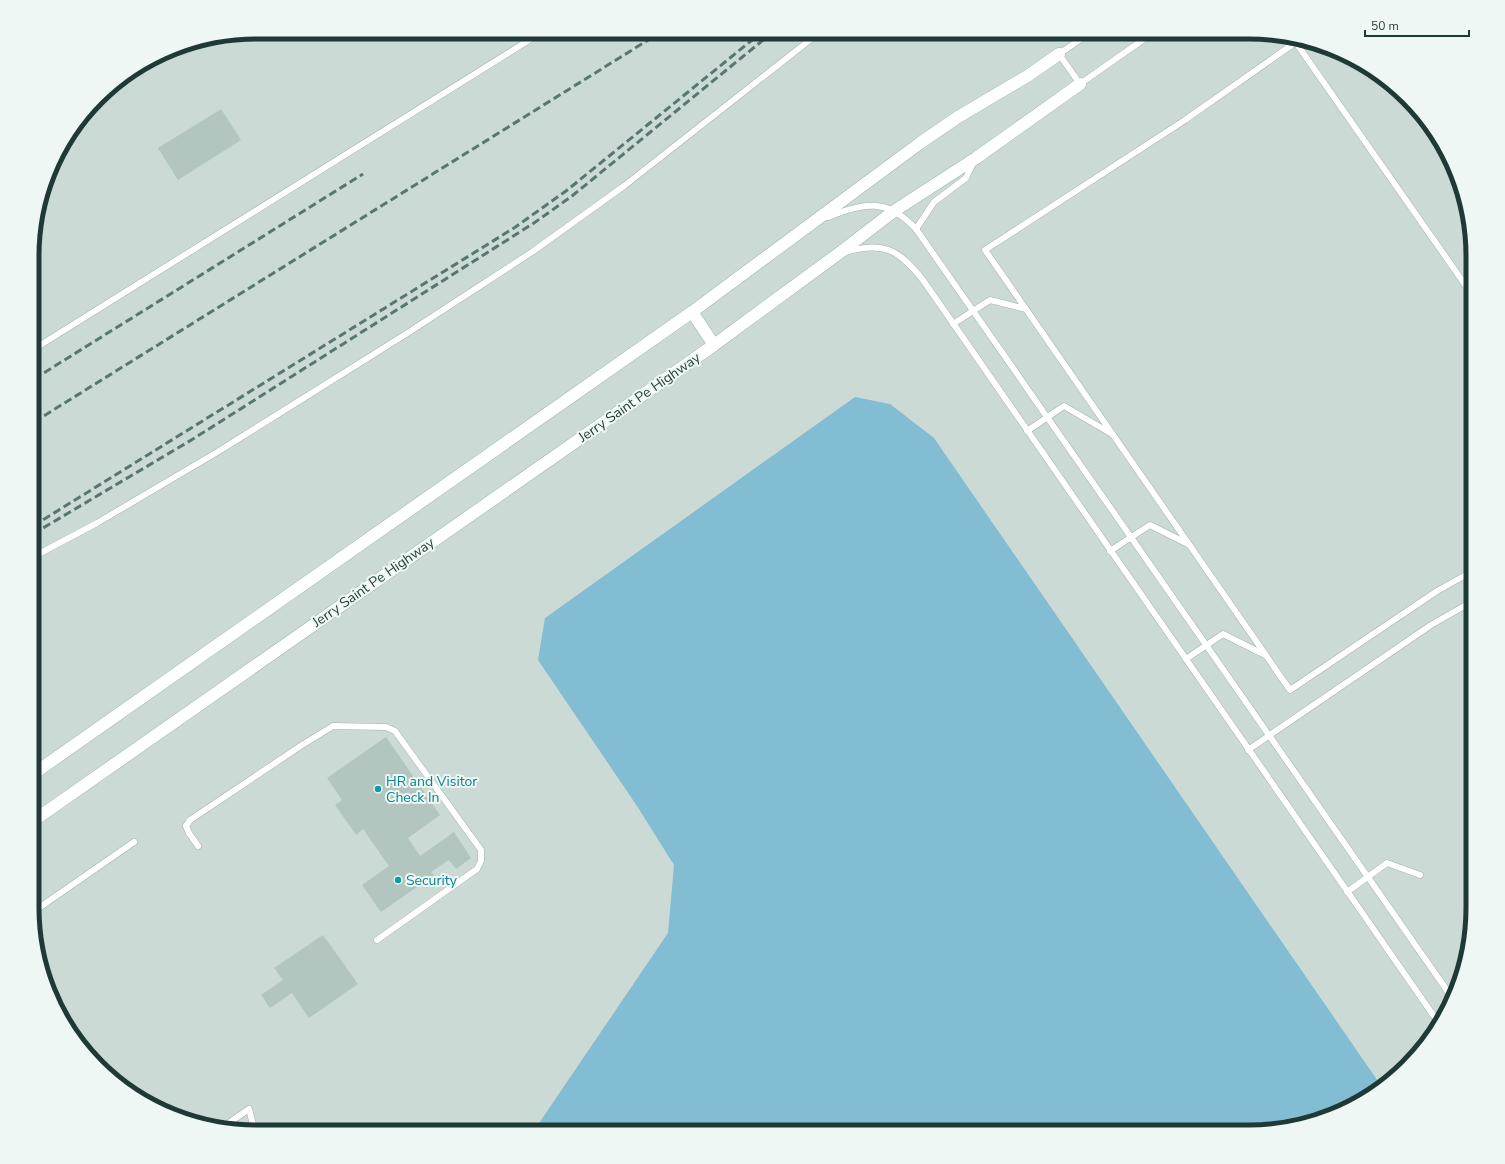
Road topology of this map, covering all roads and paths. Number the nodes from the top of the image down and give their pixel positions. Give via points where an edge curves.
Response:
1 (531, 39) edge
2 (811, 39) edge
3 (1081, 39) edge
4 (1144, 39) edge
5 (1292, 43) edge
6 (1297, 44) edge
7 (1059, 54) junction
8 (1080, 84) junction
9 (976, 158) junction
10 (894, 211) junction
11 (812, 223) junction
12 (916, 228) junction
13 (838, 254) junction
14 (1466, 286) edge
15 (1026, 309) junction
16 (974, 311) junction
17 (692, 312) junction
18 (953, 324) junction
19 (714, 345) junction
20 (39, 346) edge
21 (1048, 417) junction
22 (1027, 431) junction
23 (1114, 435) junction
24 (1131, 537) junction
25 (1189, 544) junction
26 (1110, 551) junction
27 (39, 554) edge
28 (1466, 575) edge
29 (1466, 605) edge
30 (1206, 645) junction
31 (1266, 655) junction
32 (1186, 659) junction
33 (1270, 735) junction
34 (1248, 750) junction
35 (39, 770) edge
36 (39, 817) edge
37 (134, 842) dead end
38 (198, 846) dead end
39 (1420, 875) dead end
40 (1368, 877) junction
41 (1347, 892) junction
42 (39, 907) edge
43 (376, 940) dead end
44 (1448, 992) edge
45 (1435, 1018) edge
46 (229, 1123) edge
47 (253, 1125) edge

1 - 20 lane
2 - 27 lane via 624,186 532,252 219,451 97,523
3 - 7 lane
4 - 8 lane
5 - 15 lane via 1185,120 985,250
6 - 14 lane
7 - 8 lane
7 - 11 main road via 958,117
8 - 9 main road, Jerry Saint Pe Highway
9 - 10 main road, Jerry Saint Pe Highway
9 - 12 lane via 966,178 934,202
10 - 11 lane via 863,205
10 - 12 lane
10 - 13 main road, Jerry Saint Pe Highway
11 - 17 main road
12 - 16 lane
13 - 18 lane via 859,248 880,247 900,256 918,274
13 - 19 main road, Jerry Saint Pe Highway
15 - 16 lane via 990,300
15 - 23 lane
16 - 18 lane
16 - 21 lane
17 - 19 main road
17 - 35 main road
18 - 22 lane
19 - 36 main road, Jerry Saint Pe Highway
21 - 22 lane
21 - 23 lane via 1064,406
21 - 24 lane
22 - 26 lane
23 - 25 lane
24 - 25 lane via 1150,525
24 - 26 lane
24 - 30 lane
25 - 31 lane
26 - 32 lane
28 - 31 lane via 1437,590 1290,690
29 - 33 lane via 1431,624
30 - 31 lane via 1223,634
30 - 32 lane
30 - 33 lane
32 - 34 lane
33 - 34 lane
33 - 40 lane
34 - 41 lane
37 - 42 lane
38 - 43 lane via 186,826 190,820 333,726 386,727 395,731 481,850 482,861 477,869
39 - 40 lane via 1387,863
40 - 41 lane
40 - 44 lane
41 - 45 lane
46 - 47 lane via 249,1109

